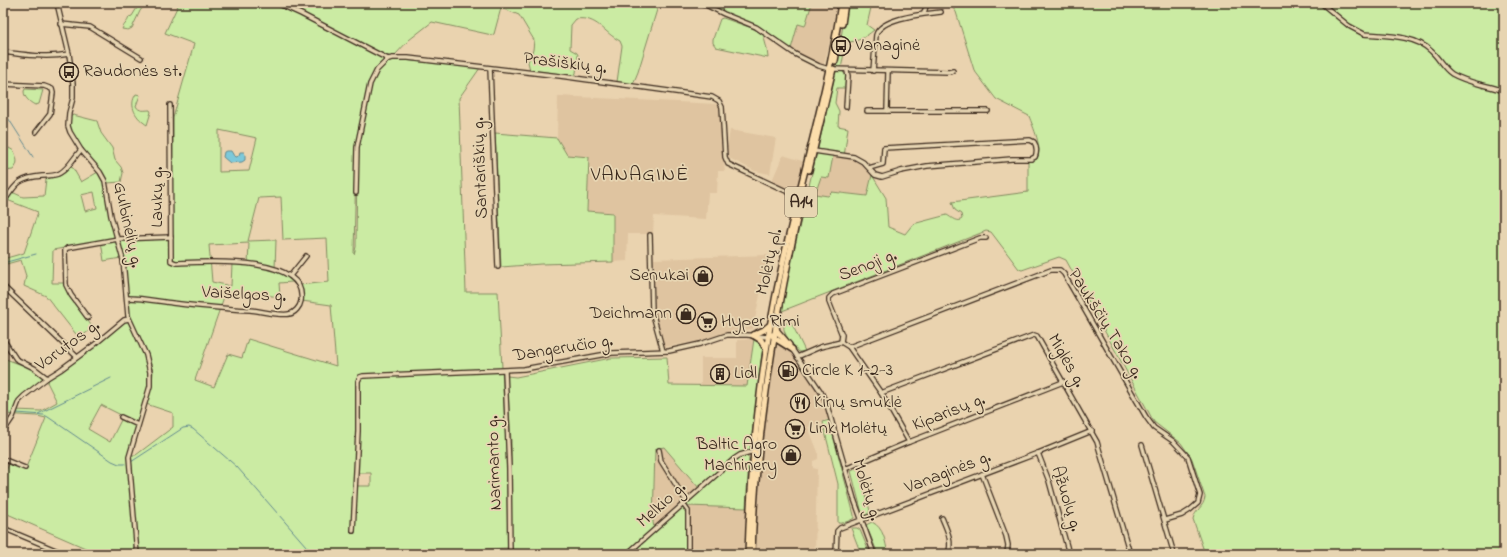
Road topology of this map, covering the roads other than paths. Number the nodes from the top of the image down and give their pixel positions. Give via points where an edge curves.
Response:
1 (57, 3) edge
2 (277, 3) edge
3 (702, 3) edge
4 (841, 3) edge
5 (845, 3) edge
6 (926, 3) edge
7 (1321, 3) edge
8 (941, 12) dead end
9 (924, 13) junction
10 (61, 24) junction
11 (3, 52) edge
12 (69, 54) junction
13 (141, 58) dead end
14 (388, 59) junction
15 (490, 68) junction
16 (831, 69) junction
17 (847, 71) junction
18 (873, 71) junction
19 (888, 71) junction
20 (953, 71) dead end
21 (3, 84) edge
22 (1504, 91) edge
23 (170, 105) dead end
24 (846, 107) dead end
25 (867, 111) dead end
26 (887, 111) junction
27 (988, 111) dead end
28 (36, 132) dead end
29 (81, 150) junction
30 (814, 151) junction
31 (869, 168) junction
32 (356, 193) dead end
33 (799, 197) junction
34 (3, 203) edge
35 (650, 235) dead end
36 (171, 237) junction
37 (986, 238) dead end
38 (118, 239) junction
39 (306, 256) dead end
40 (498, 267) dead end
41 (290, 276) junction
42 (3, 286) edge
43 (127, 298) junction
44 (88, 318) dead end
45 (129, 319) junction
46 (772, 326) junction
47 (753, 335) junction
48 (3, 338) edge
49 (770, 338) junction
50 (785, 342) junction
51 (841, 342) junction
52 (849, 347) junction
53 (792, 349) joint
54 (769, 350) junction
55 (663, 351) junction
56 (77, 357) junction
57 (797, 357) junction
58 (505, 370) junction
59 (47, 378) junction
60 (1063, 382) junction
61 (881, 393) junction
62 (121, 417) dead end
63 (138, 425) junction
64 (1092, 431) junction
65 (3, 432) edge
66 (910, 442) junction
67 (1142, 445) dead end
68 (659, 450) dead end
69 (754, 451) junction
70 (1038, 452) junction
71 (3, 460) edge
72 (25, 468) dead end
73 (845, 469) junction
74 (982, 474) junction
75 (686, 501) junction
76 (683, 504) junction
77 (942, 518) dead end
78 (860, 520) junction
79 (1165, 520) junction
80 (3, 528) edge
81 (353, 531) dead end
82 (65, 554) edge
83 (137, 554) edge
84 (510, 554) edge
85 (627, 554) edge
86 (688, 554) edge
87 (748, 554) edge
88 (752, 554) edge
89 (836, 554) edge
90 (874, 554) edge
91 (948, 554) edge
92 (1007, 554) edge
93 (1069, 554) edge
94 (1130, 554) edge
95 (1174, 554) edge

1 - 10 street, Gulbinėlių g.
2 - 14 street
3 - 16 street via 756,27 795,54
4 - 16 highway, Molėtų pl. / A14
5 - 16 highway, Molėtų pl. / A14
6 - 9 street
7 - 22 street via 1356,31 1414,41 1431,51 1443,66 1459,77
8 - 9 street
9 - 18 street via 891,22 877,30
10 - 12 street, Gulbinėlių g.
10 - 13 street via 90,28
11 - 12 street via 58,56
12 - 29 street, Gulbinėlių g. via 73,92 68,126
14 - 15 street, Prašiškių g. via 408,58
14 - 32 street via 377,70 370,84 357,147
15 - 33 street, Prašiškių g. via 715,98 722,107 725,157 728,164
15 - 40 street, Santariškių g.
16 - 17 street
16 - 30 highway, Molėtų pl. / A14
16 - 33 highway, Molėtų pl. / A14
17 - 18 street
17 - 24 street
18 - 19 street
19 - 20 street
19 - 26 street
21 - 28 street via 44,86 52,89 50,114
23 - 36 street, Laukų g.
25 - 26 street
26 - 27 street
29 - 34 street via 61,173 20,181
29 - 38 street, Gulbinėlių g. via 103,176
30 - 31 street via 854,157
30 - 46 highway, Molėtų pl. / A14
31 - 31 street via 883,164 884,148 1030,140 1035,143 1035,157 1030,159 927,166 882,177 875,175
33 - 46 highway, Molėtų pl. / A14 via 782,264
35 - 55 street via 652,311
36 - 38 street, Laukų g.
36 - 41 street, Vaišelgos g. via 171,260 174,263 238,262 270,268
37 - 51 street, Senoji g. via 980,238 832,294 829,302 842,335
38 - 43 street, Gulbinėlių g.
38 - 44 street, Laukų g. via 65,250 66,285
39 - 41 street
41 - 43 street, Vaišelgos g. via 298,284 301,298 298,308 288,315
42 - 56 street
43 - 45 street, Gulbinėlių g.
45 - 56 street, Vorutos g. via 124,320
45 - 63 street, Gulbinėlių g. via 146,355 150,372 150,386
46 - 47 highway
46 - 49 highway
46 - 49 highway, Molėtų pl. / A14
46 - 50 highway
47 - 49 street, Dangeručio g.
47 - 54 highway
47 - 55 street, Dangeručio g. via 727,336
48 - 59 street via 16,359
49 - 50 highway
49 - 54 highway, Molėtų pl. / A14
50 - 53 highway
50 - 54 highway
51 - 52 street
51 - 57 street via 820,347
52 - 61 street
52 - 79 street, Paukščių Tako g. via 1051,270 1060,270 1146,417 1154,428 1188,457 1200,492 1200,500 1186,513
53 - 57 street, Molėtų g.
54 - 69 highway, Molėtų pl. / A14
54 - 88 highway, Molėtų pl. / A14 via 759,444
55 - 58 street, Dangeručio g. via 612,353 546,366
56 - 59 street, Vorutos g.
57 - 73 street, Molėtų g. via 825,399
58 - 81 street, Dangeručio g. via 360,377
58 - 84 street, Narimanto g.
59 - 65 street, Vorutos g. via 19,401 13,417
60 - 61 street, Miglės g. via 1039,337 1034,335
60 - 64 street, Miglės g.
60 - 66 street, Kiparisų g.
61 - 66 street
62 - 63 street
63 - 83 street, Gulbinėlių g. via 129,457
64 - 70 street, Vanaginės g.
64 - 94 street, Miglės g.
66 - 73 street, Kiparisų g.
67 - 79 street
68 - 75 street via 661,461
69 - 75 street, Melkio g. via 734,459
69 - 87 highway, Molėtų pl. / A14
70 - 74 street, Vanaginės g.
70 - 93 street, Ąžuolų g. via 1049,481
71 - 72 street
73 - 78 street, Molėtų g.
74 - 78 street, Vanaginės g.
74 - 92 street via 1006,536
75 - 76 street, Melkio g.
76 - 85 street, Melkio g.
76 - 86 street via 688,511
77 - 91 street via 951,545
78 - 89 street, Vanaginės g. via 838,529
78 - 90 street, Molėtų g.
79 - 95 street
80 - 82 street

